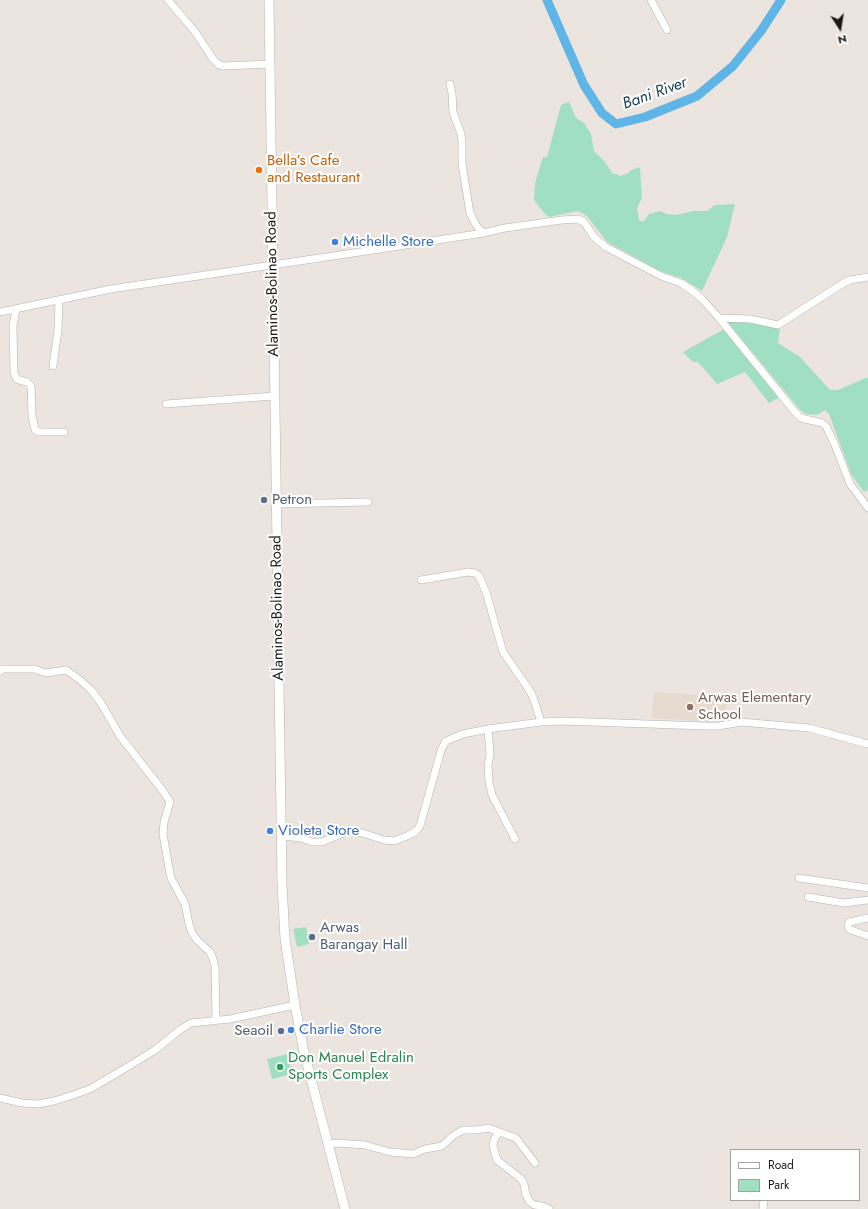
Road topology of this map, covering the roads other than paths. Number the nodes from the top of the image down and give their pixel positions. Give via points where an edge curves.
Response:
1 (168, 0) edge
2 (269, 0) edge
3 (652, 0) edge
4 (667, 30) dead end
5 (270, 64) junction
6 (450, 84) dead end
7 (484, 233) junction
8 (273, 266) junction
9 (868, 277) edge
10 (59, 300) junction
11 (16, 309) junction
12 (0, 312) edge
13 (719, 318) junction
14 (53, 366) dead end
15 (274, 396) junction
16 (166, 404) dead end
17 (64, 432) dead end
18 (368, 502) dead end
19 (276, 504) junction
20 (868, 508) edge
21 (421, 580) dead end
22 (0, 671) edge
23 (541, 722) junction
24 (488, 729) junction
25 (868, 744) edge
26 (282, 836) junction
27 (515, 840) dead end
28 (799, 878) dead end
29 (868, 888) edge
30 (808, 897) dead end
31 (868, 900) edge
32 (868, 918) edge
33 (868, 936) edge
34 (295, 1005) junction
35 (216, 1020) junction
36 (0, 1098) edge
37 (499, 1132) junction
38 (328, 1144) junction
39 (535, 1163) dead end
40 (345, 1209) edge
41 (549, 1209) edge

1 - 5 street via 196,33 218,65
2 - 5 main road, Alaminos-Bolinao Road
3 - 4 street
5 - 8 main road, Alaminos-Bolinao Road
6 - 7 street via 453,112 461,134 462,164 470,213
7 - 8 street
7 - 13 street via 578,219 584,222 606,247 661,276 681,283 694,292
8 - 10 street via 111,289
8 - 15 main road, Alaminos-Bolinao Road
9 - 13 street via 842,284 778,325 750,319
10 - 11 street
10 - 14 street
11 - 12 street
11 - 17 street via 13,326 14,372 18,380 31,386 35,430
13 - 20 street via 801,418 826,426 850,484
15 - 16 street
15 - 19 main road, Alaminos-Bolinao Road
18 - 19 street
19 - 26 main road, Alaminos-Bolinao Road
21 - 23 street via 468,572 479,576 503,652 528,688
22 - 35 street via 20,669 46,673 66,670 80,680 101,703 120,736 170,802 163,834 171,878 185,904 192,933 210,952 213,960
23 - 24 street
23 - 25 street via 705,726 749,722 809,728
24 - 26 street via 463,734 446,741 420,826 415,832 394,841 348,831 322,842
24 - 27 street via 489,783 492,795
26 - 34 main road, Alaminos-Bolinao Road via 285,939
28 - 29 street
30 - 31 street via 844,903
32 - 33 street via 849,922 848,926 849,929
34 - 35 street
34 - 38 main road, Alaminos-Bolinao Road via 304,1052
35 - 36 street via 191,1023 155,1050 90,1089 38,1104
37 - 38 street via 488,1128 463,1130 454,1134 442,1146 414,1154 365,1146
37 - 39 street via 516,1138
37 - 41 street via 493,1146 498,1160 521,1179 530,1202
38 - 40 main road, Alaminos-Bolinao Road

